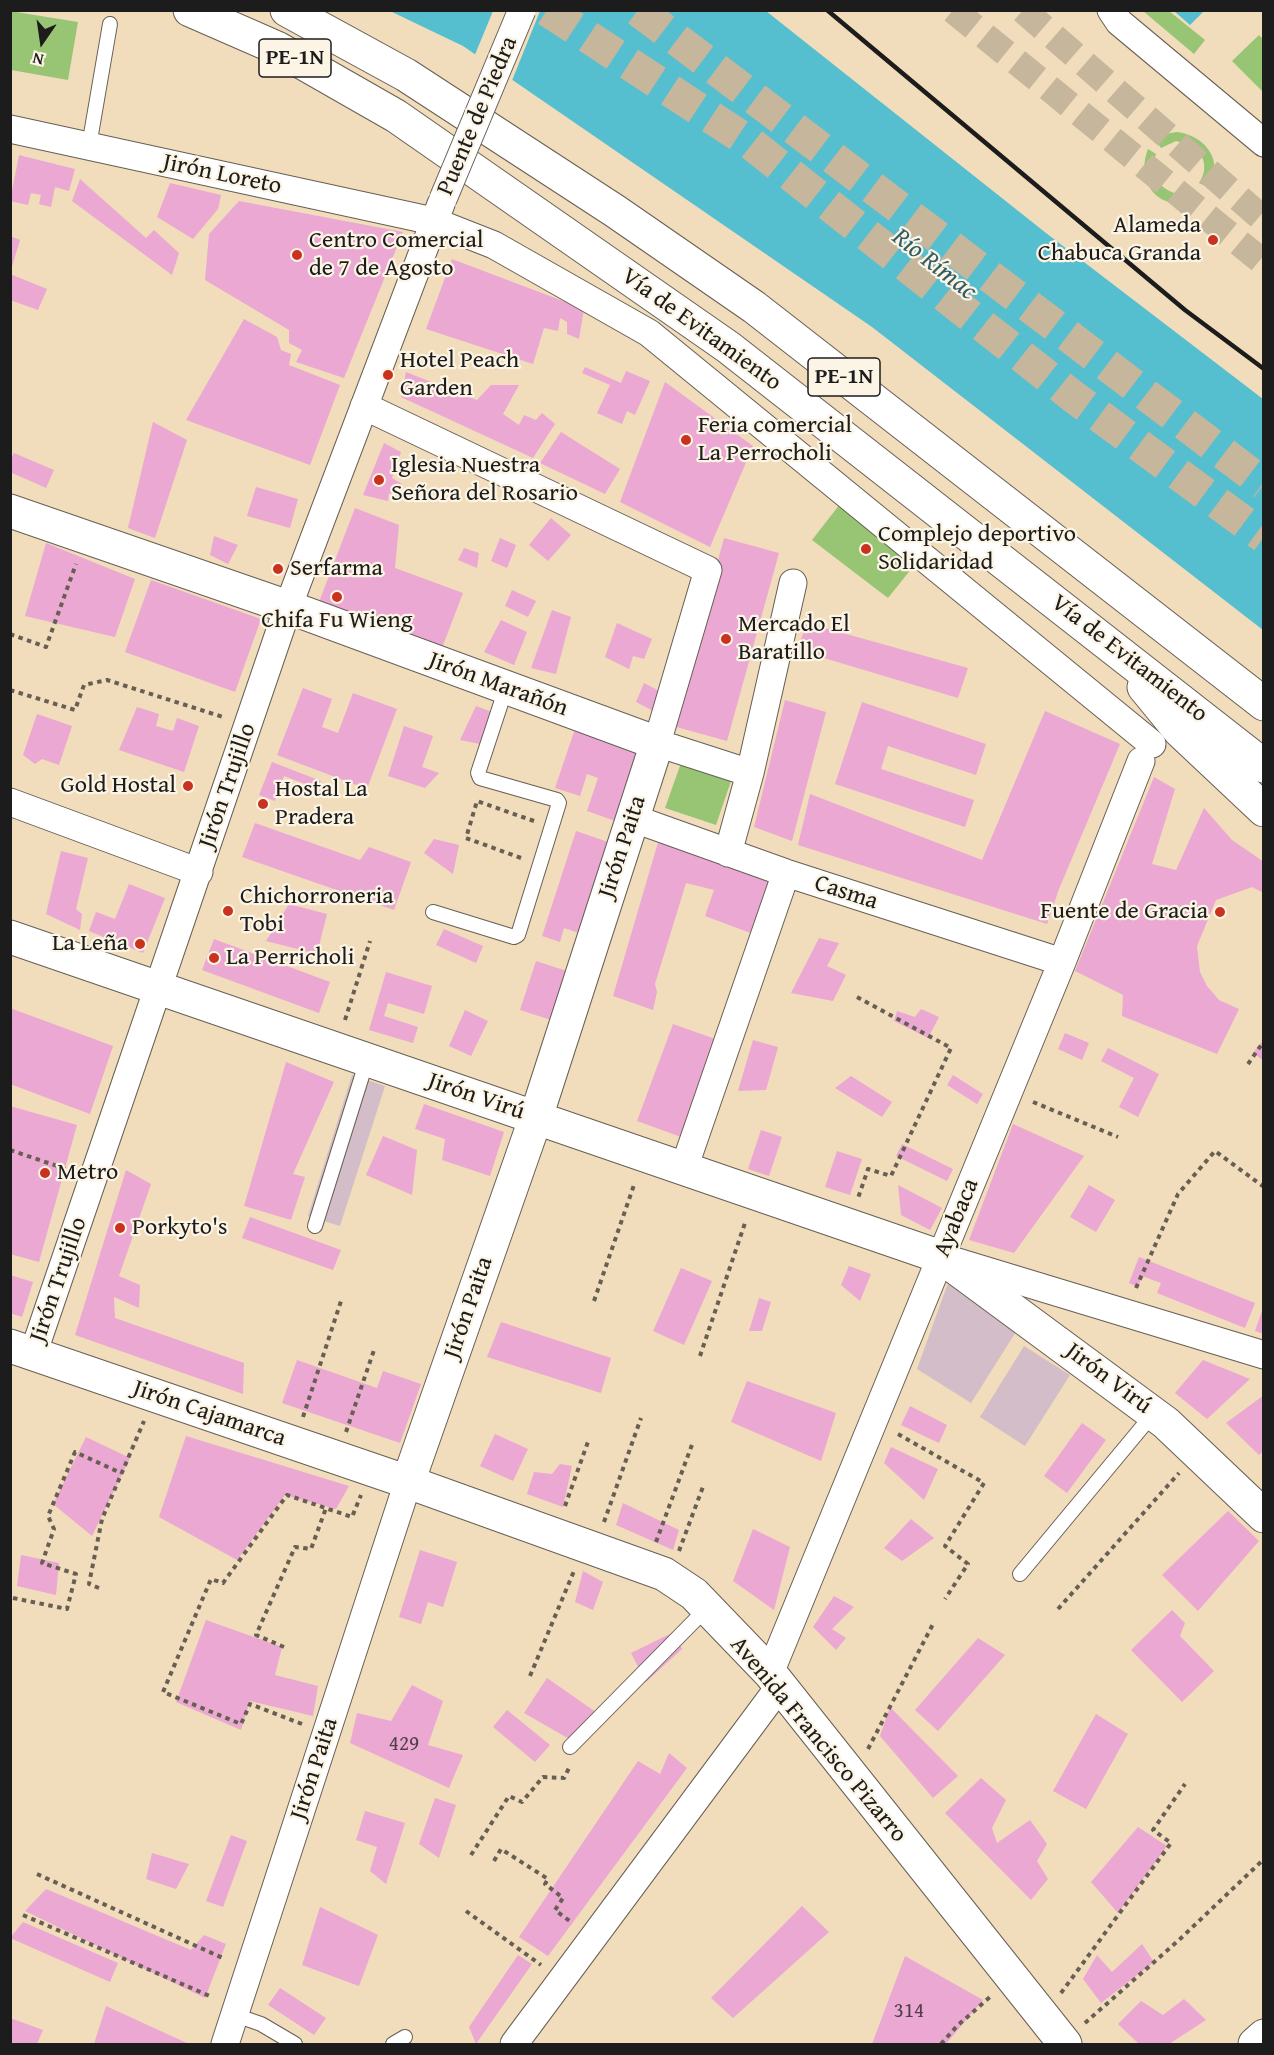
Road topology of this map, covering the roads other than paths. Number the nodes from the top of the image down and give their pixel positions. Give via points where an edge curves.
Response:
1 (190, 10) edge
2 (287, 10) edge
3 (522, 10) edge
4 (1112, 10) edge
5 (110, 24) dead end
6 (10, 129) edge
7 (1263, 143) edge
8 (89, 146) junction
9 (438, 210) junction
10 (364, 406) junction
11 (10, 511) edge
12 (793, 583) dead end
13 (288, 608) junction
14 (1107, 642) junction
15 (506, 688) junction
16 (1263, 704) edge
17 (657, 743) junction
18 (1147, 753) joint
19 (1263, 766) edge
20 (750, 773) junction
21 (10, 802) edge
22 (1263, 810) edge
23 (632, 818) junction
24 (728, 853) junction
25 (199, 872) junction
26 (786, 873) junction
27 (433, 912) dead end
28 (10, 937) edge
29 (1062, 962) junction
30 (159, 989) junction
31 (368, 1060) junction
32 (536, 1117) junction
33 (684, 1168) junction
34 (315, 1226) dead end
35 (941, 1257) junction
36 (22, 1350) edge
37 (1263, 1355) edge
38 (1153, 1413) junction
39 (408, 1482) junction
40 (1263, 1516) edge
41 (1020, 1574) dead end
42 (707, 1608) junction
43 (775, 1680) junction
44 (570, 1747) road end
45 (236, 2011) junction
46 (1057, 2035) edge
47 (1263, 2036) edge
48 (225, 2044) edge
49 (295, 2044) edge
50 (514, 2044) edge
51 (1255, 2044) edge

1 - 14 main road, Vía de Evitamiento / PE-1N via 277,48 396,116 585,246 728,347
2 - 16 main road, Vía de Evitamiento / PE-1N via 406,75 754,307
3 - 9 street, Puente de Piedra, bridge
4 - 7 street via 1119,22
5 - 8 lane
6 - 8 street, Jirón Loreto
8 - 9 street, Jirón Loreto
9 - 10 street, Jirón Trujillo
9 - 18 street, Jirón Loreto via 649,333
10 - 13 street, Jirón Trujillo
10 - 17 street, Jirón Paita via 708,570
11 - 13 main road, Jirón Marañón
12 - 20 street
13 - 15 main road, Jirón Marañón
13 - 25 street, Jirón Trujillo
14 - 19 main road, Vía de Evitamiento / PE-1N
14 - 22 main road via 1180,731
15 - 17 main road, Jirón Marañón
15 - 27 lane via 478,773 480,778 559,803 518,935
17 - 20 street, Jirón Marañón
17 - 23 main road, Jirón Paita
18 - 29 street, Ayabaca
20 - 24 street
21 - 25 street
23 - 24 street, Casma
23 - 32 main road, Jirón Paita
24 - 26 street, Casma
25 - 30 street, Jirón Trujillo
26 - 29 street, Casma
26 - 33 street
28 - 30 main road, Jirón Virú
29 - 35 street, Ayabaca
30 - 31 main road, Jirón Virú
30 - 36 street, Jirón Trujillo via 94,1179
31 - 32 main road, Jirón Virú
31 - 34 lane
32 - 33 main road, Jirón Virú
32 - 39 main road, Jirón Paita
33 - 35 main road, Jirón Virú
35 - 37 street, Jirón Virú
35 - 38 main road, Jirón Virú
35 - 43 street, Ayabaca
36 - 39 main road, Jirón Cajamarca
38 - 40 main road, Jirón Virú
38 - 41 lane
39 - 42 main road, Avenida Francisco Pizarro via 658,1573 694,1594
39 - 45 street, Jirón Paita
42 - 43 main road, Avenida Francisco Pizarro
42 - 44 lane
43 - 46 main road, Avenida Francisco Pizarro
43 - 50 street, Ayabaca
45 - 48 street, Jirón Paita
45 - 49 lane
47 - 51 main road

